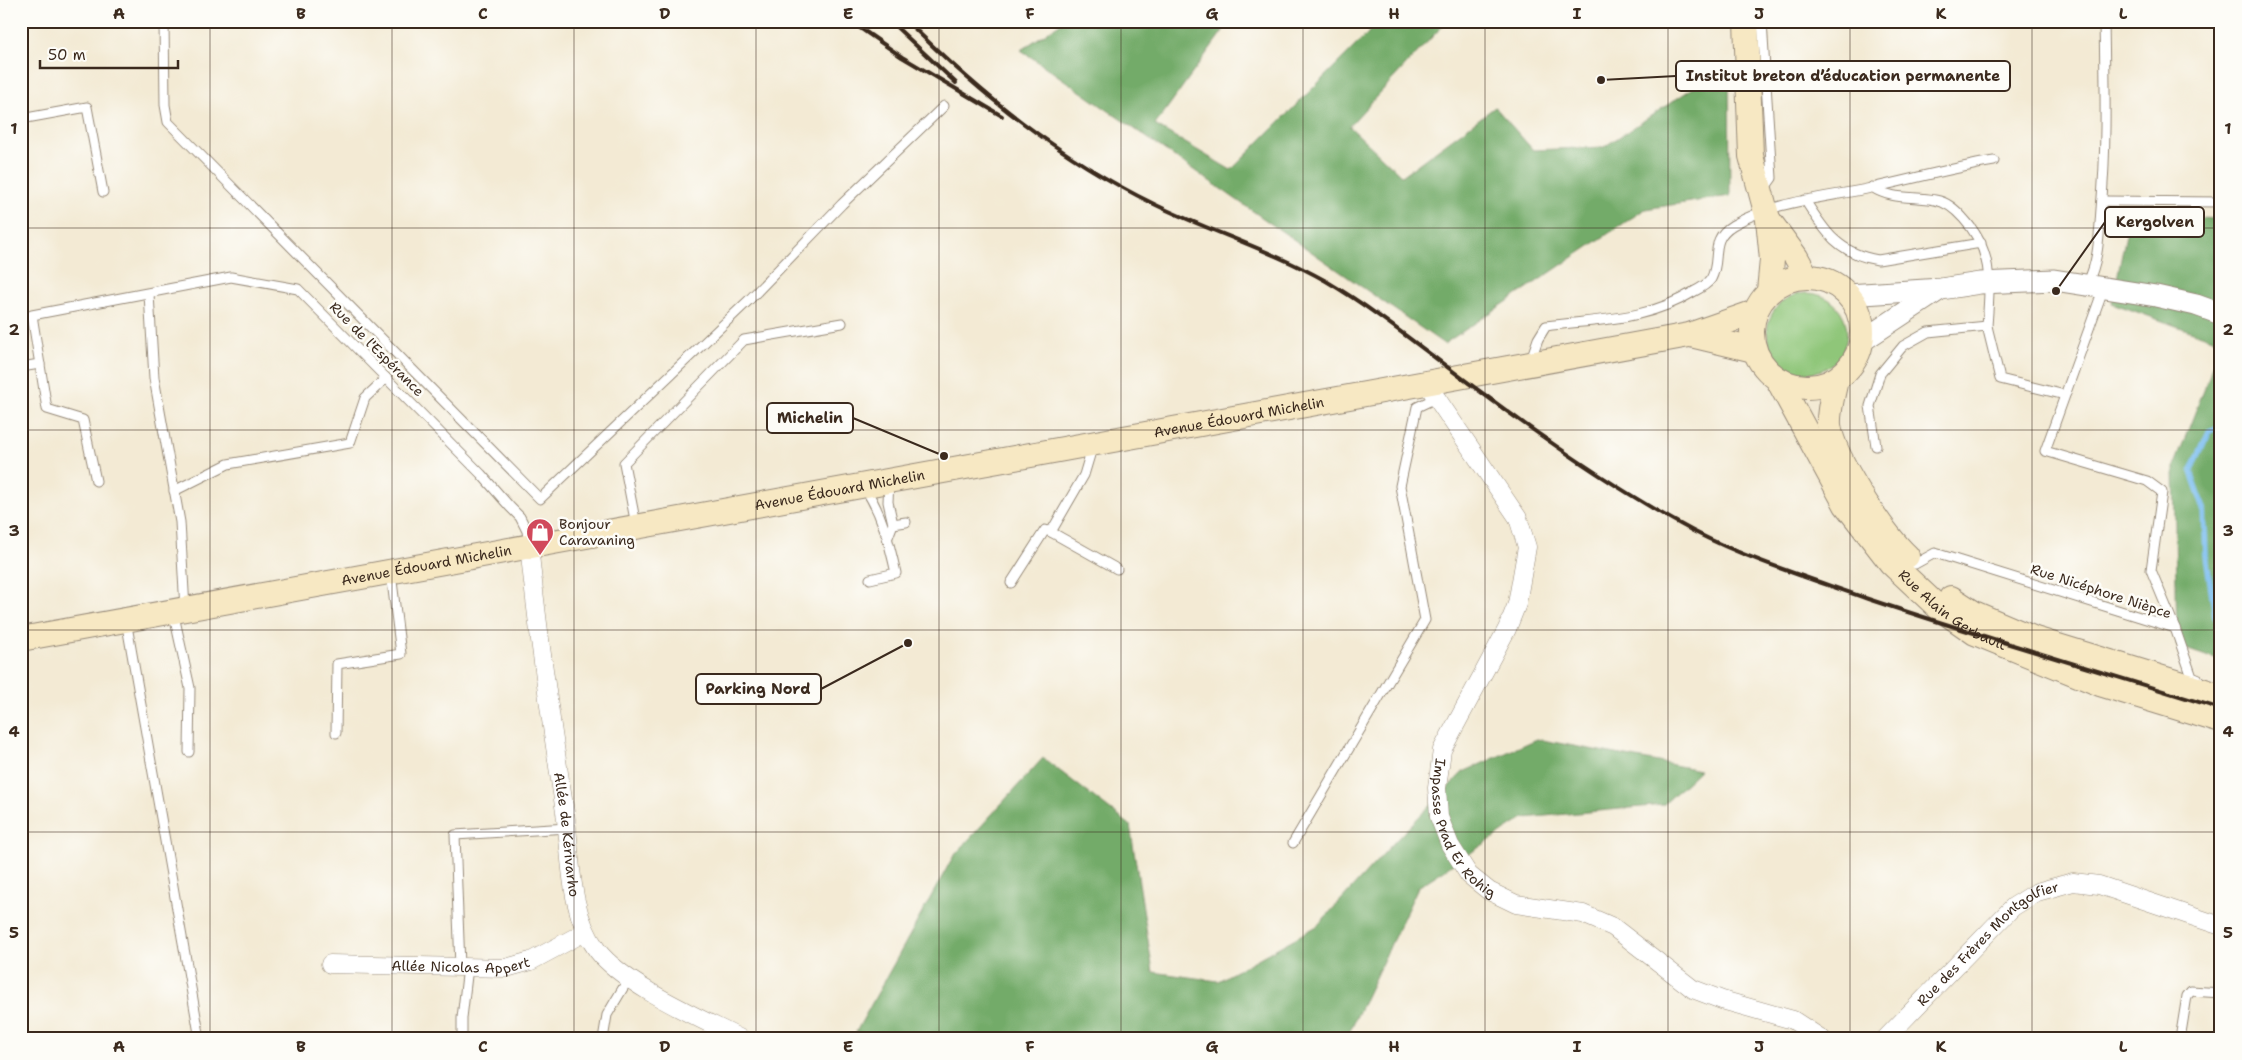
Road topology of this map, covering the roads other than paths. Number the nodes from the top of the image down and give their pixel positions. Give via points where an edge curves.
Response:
1 (164, 21) edge
2 (1746, 21) edge
3 (1762, 21) edge
4 (2104, 21) edge
5 (944, 106) dead end
6 (21, 119) edge
7 (1994, 160) dead end
8 (1872, 187) junction
9 (103, 192) dead end
10 (1805, 200) junction
11 (2102, 201) junction
12 (2221, 202) edge
13 (1765, 207) junction
14 (1981, 244) junction
15 (1808, 277) junction
16 (1990, 283) junction
17 (2096, 285) junction
18 (1941, 289) junction
19 (1769, 292) junction
20 (149, 294) junction
21 (1848, 295) junction
22 (1755, 312) junction
23 (2221, 314) edge
24 (842, 323) dead end
25 (1987, 326) junction
26 (1689, 335) junction
27 (1862, 341) junction
28 (1754, 350) junction
29 (40, 364) junction
30 (1529, 364) junction
31 (21, 367) edge
32 (386, 378) junction
33 (1778, 380) junction
34 (1836, 380) junction
35 (1431, 391) junction
36 (2065, 395) junction
37 (1093, 442) junction
38 (1876, 446) dead end
39 (889, 480) junction
40 (96, 481) dead end
41 (863, 485) junction
42 (174, 491) junction
43 (906, 522) dead end
44 (893, 524) junction
45 (636, 525) junction
46 (1051, 532) junction
47 (888, 537) junction
48 (529, 546) junction
49 (1915, 564) junction
50 (1117, 570) dead end
51 (391, 571) junction
52 (870, 579) dead end
53 (1011, 583) dead end
54 (179, 610) junction
55 (126, 620) junction
56 (2175, 628) junction
57 (21, 639) edge
58 (2221, 686) edge
59 (2221, 696) edge
60 (2221, 721) edge
61 (336, 733) dead end
62 (189, 752) dead end
63 (568, 828) junction
64 (1294, 842) dead end
65 (2221, 926) edge
66 (585, 932) junction
67 (330, 964) dead end
68 (464, 967) junction
69 (629, 978) junction
70 (2221, 994) edge
71 (200, 1039) edge
72 (462, 1039) edge
73 (603, 1039) edge
74 (741, 1039) edge
75 (1822, 1039) edge
76 (1886, 1039) edge
77 (2180, 1039) edge

1 - 5 lane via 168,122 540,499 749,300
2 - 13 main road via 1751,156
3 - 13 lane via 1772,178
4 - 11 lane, Rue Nicéphore Nièpce via 2106,86
6 - 9 lane via 87,107
7 - 8 lane
8 - 10 lane
8 - 14 lane via 1888,195 1948,204 1974,229
10 - 13 lane
10 - 14 lane via 1829,236 1862,258 1878,260
11 - 12 lane
11 - 17 lane, Rue Nicéphore Nièpce via 2094,270
13 - 15 main road
13 - 19 main road via 1772,260
13 - 30 lane via 1724,231 1717,241 1712,278 1706,284 1674,304 1646,314 1546,326
14 - 16 lane
15 - 19 main road via 1794,278
15 - 21 main road via 1836,285
16 - 17 street via 2054,280
16 - 18 street
16 - 25 lane
17 - 23 street via 2196,305
17 - 36 lane, Rue Nicéphore Nièpce
18 - 21 street
18 - 27 street
19 - 22 main road
20 - 29 lane, Rue de l'Espérance via 32,315
20 - 32 lane, Rue de l'Espérance via 231,277 298,289
20 - 42 lane via 154,378
21 - 27 main road via 1862,324
22 - 26 main road, Avenue Édouard Michelin
22 - 28 main road via 1751,330
24 - 45 lane via 744,340 624,464
25 - 36 lane via 2000,379
25 - 38 lane via 1928,332 1903,346 1880,374 1870,406
26 - 28 main road, Avenue Édouard Michelin
26 - 30 main road, Avenue Édouard Michelin
27 - 34 main road via 1852,363
28 - 33 main road via 1759,362
29 - 31 lane
29 - 40 lane via 47,409 83,420
30 - 35 main road, Avenue Édouard Michelin
32 - 42 lane via 365,398 350,444 228,464
32 - 48 lane, Rue de l'Espérance via 520,517 527,531
33 - 34 main road via 1807,388
33 - 60 main road, Rue Alain Gerbault via 1846,505 1891,563 1939,608 1975,633 2100,684
34 - 49 main road, Rue Alain Gerbault via 1829,412 1832,440 1870,508 1902,552
35 - 37 main road, Avenue Édouard Michelin
35 - 64 lane via 1417,407 1400,486 1425,620
35 - 75 street, Impasse Prad Er Rohig via 1518,518 1527,547 1517,604 1507,629 1442,750 1437,788 1439,817 1450,845 1469,875 1490,891 1516,904 1584,914 1613,927 1693,989 1793,1020
36 - 56 lane, Rue Nicéphore Nièpce via 2045,451 2146,481 2162,492 2151,570
37 - 39 main road, Avenue Édouard Michelin
37 - 46 lane via 1084,475
39 - 41 main road, Avenue Édouard Michelin
39 - 44 lane via 888,502
41 - 45 main road, Avenue Édouard Michelin
41 - 47 lane via 876,505
42 - 54 lane via 180,522
43 - 44 lane
44 - 47 lane
45 - 48 main road, Avenue Édouard Michelin
46 - 50 lane
46 - 53 lane via 1045,530
47 - 52 lane via 896,573
48 - 51 main road, Avenue Édouard Michelin
48 - 63 street, Allée de Kérivarho via 538,639
49 - 56 lane, Rue Nicéphore Nièpce via 1935,553
49 - 59 main road, Rue Alain Gerbault via 1929,582 1974,613 2003,627
51 - 54 main road, Avenue Édouard Michelin
51 - 61 lane via 401,654 337,664
54 - 55 main road, Avenue Édouard Michelin
54 - 62 lane via 190,688
55 - 57 main road, Avenue Édouard Michelin
55 - 71 lane
56 - 58 lane via 2192,677
63 - 66 street, Allée de Kérivarho via 578,912
63 - 68 lane via 455,835
65 - 76 street, Rue des Frères Montgolfier via 2099,885 2073,882 2037,892 2013,907
66 - 68 street, Allée Nicolas Appert via 531,961 506,968
66 - 69 street, Allée de Kérivarho via 599,952
67 - 68 street, Allée Nicolas Appert
68 - 72 lane
69 - 73 lane via 607,1016
69 - 74 street, Allée de Kérivarho
70 - 77 lane via 2191,992 2187,996

